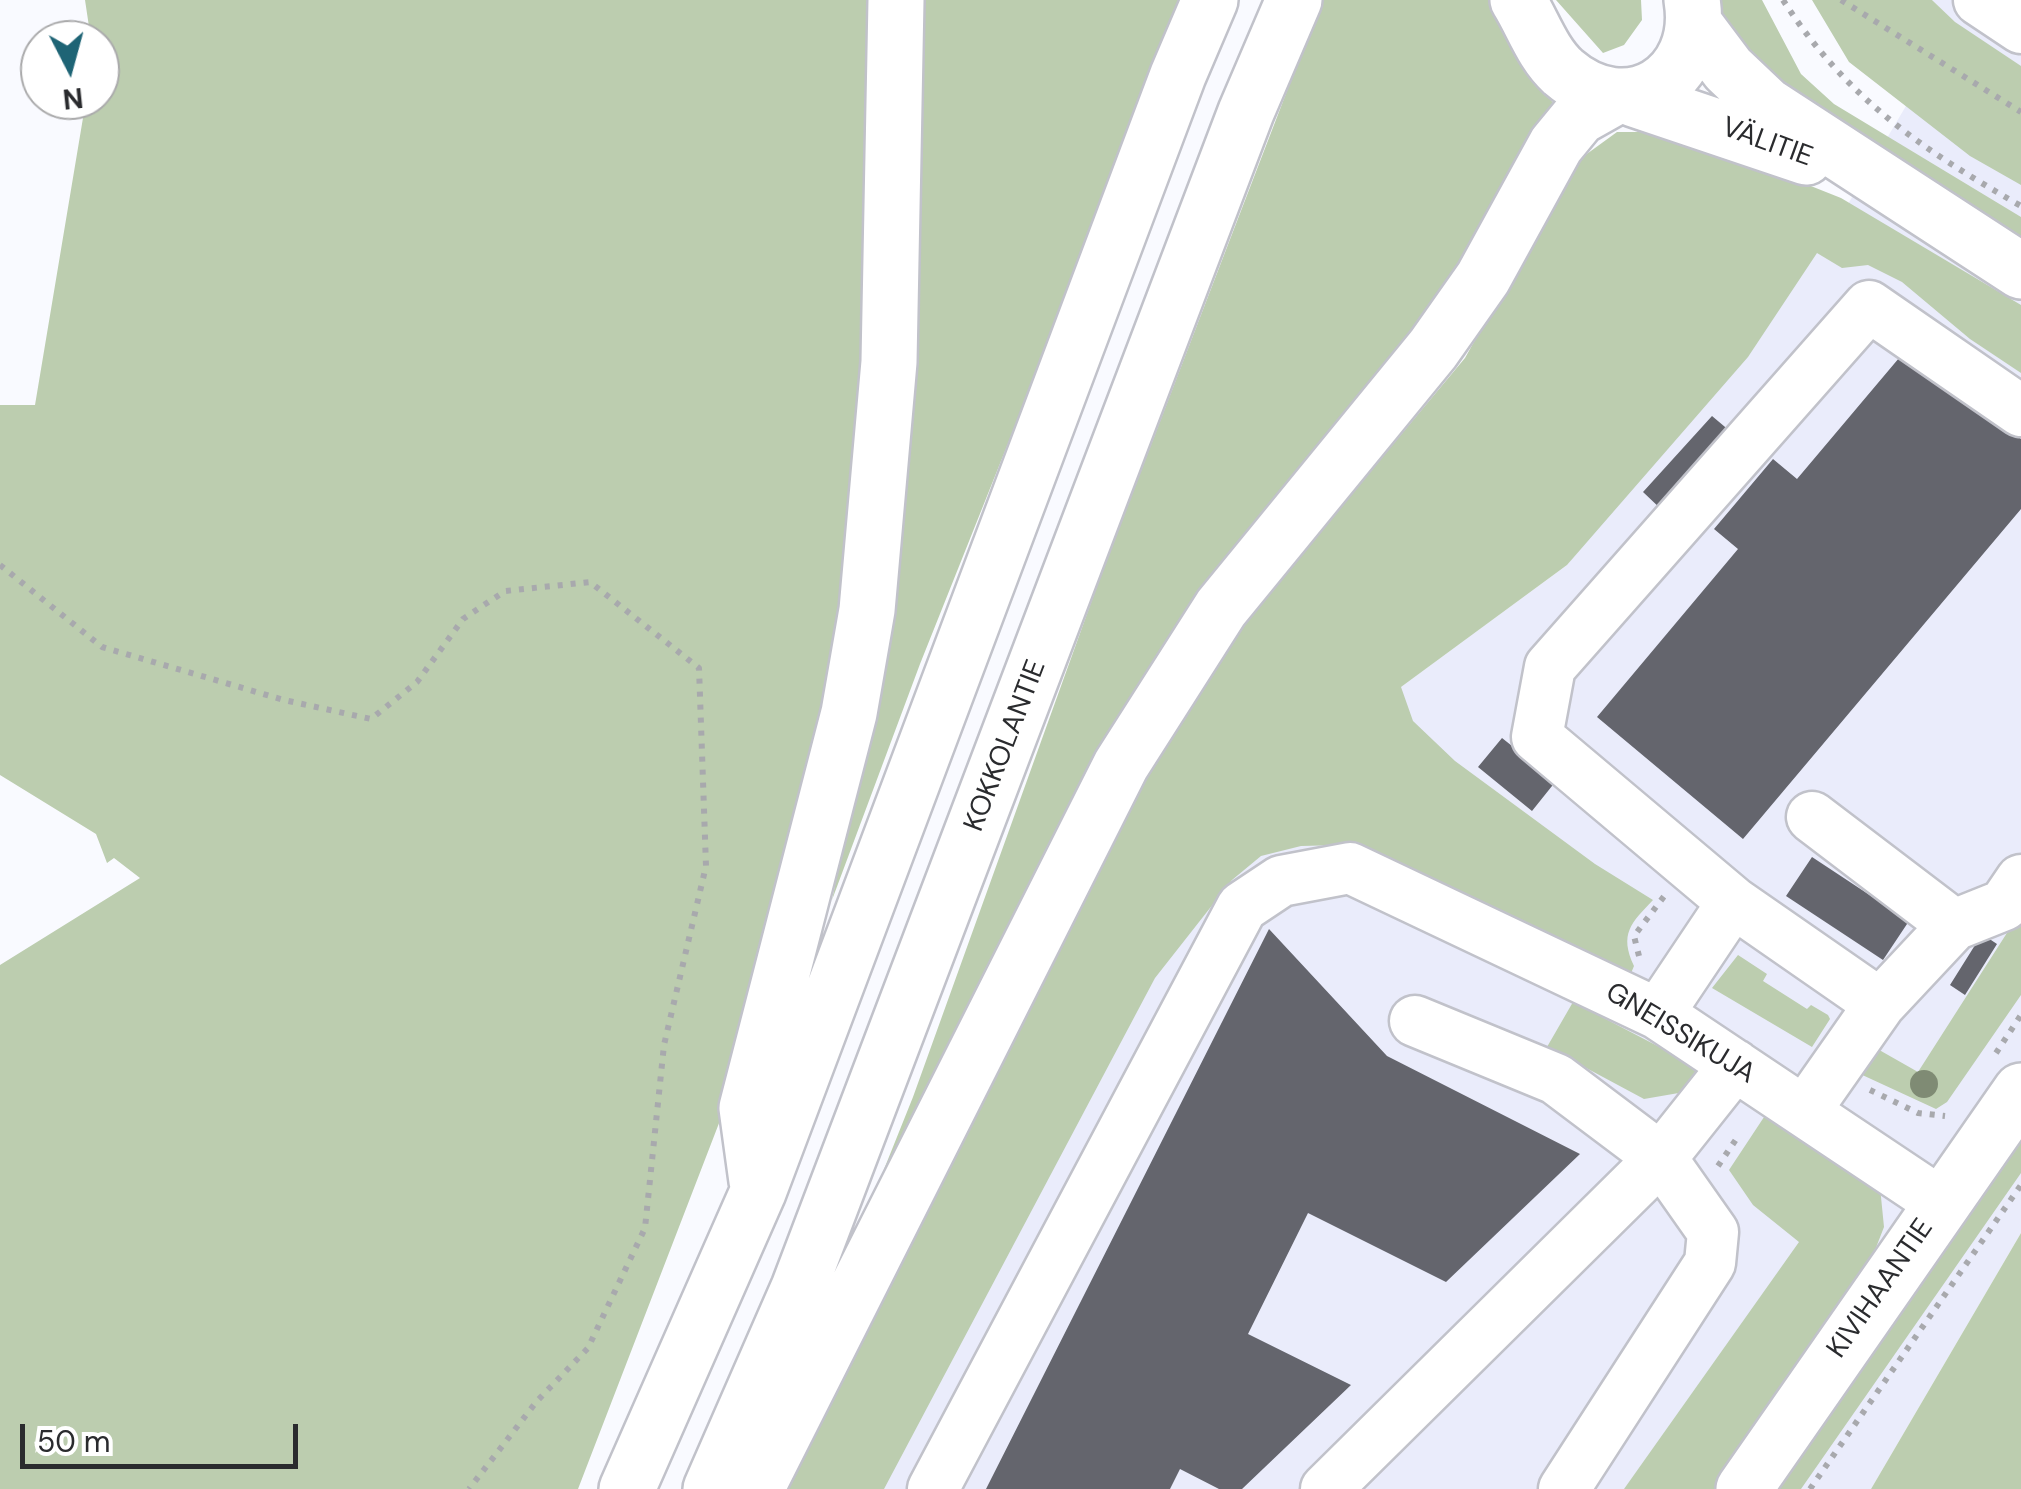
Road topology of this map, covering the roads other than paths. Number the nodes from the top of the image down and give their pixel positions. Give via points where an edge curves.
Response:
1 (896, 0) edge
2 (1210, 0) edge
3 (1294, 0) edge
4 (1518, 0) edge
5 (1979, 0) edge
6 (1694, 12) edge
7 (2021, 28) edge
8 (1622, 98) junction
9 (1898, 191) junction
10 (2021, 270) edge
11 (2021, 411) edge
12 (1812, 817) dead end
13 (2021, 880) edge
14 (1733, 902) junction
15 (1954, 925) junction
16 (1668, 999) junction
17 (1880, 1004) junction
18 (1415, 1020) dead end
19 (1735, 1065) junction
20 (2006, 1076) edge
21 (1818, 1091) junction
22 (1661, 1158) junction
23 (758, 1192) junction
24 (1941, 1203) junction
25 (628, 1489) edge
26 (710, 1489) edge
27 (756, 1489) edge
28 (933, 1489) edge
29 (1326, 1489) edge
30 (1564, 1489) edge
31 (1744, 1489) edge

1 - 23 main road via 889,362 867,610 849,713 748,1108
2 - 23 main road
3 - 26 main road, KOKKOLANTIE via 799,1288
4 - 8 main road, VÄLITIE via 1562,71 1598,96
5 - 7 street
6 - 8 main road via 1688,49 1671,74
6 - 9 main road, VÄLITIE via 1728,69 1766,104
8 - 9 main road, VÄLITIE via 1744,133
8 - 27 main road via 1579,118 1556,145 1483,278 1433,349 1221,608 1164,692 1121,765
9 - 10 main road, VÄLITIE
11 - 14 street via 1869,306 1550,667 1537,736
12 - 15 street
13 - 15 street via 2004,905
14 - 16 street
14 - 17 street
15 - 17 street
16 - 19 street, GNEISSIKUJA
16 - 28 street, GNEISSIKUJA via 1350,868 1281,881 1242,907
17 - 21 street
18 - 22 street via 1556,1079
19 - 21 street, GNEISSIKUJA
19 - 22 street
20 - 24 main road, KIVIHAANTIE
21 - 24 street, GNEISSIKUJA
22 - 29 street
22 - 30 street via 1713,1232 1710,1263
23 - 25 main road
24 - 31 main road, KIVIHAANTIE

